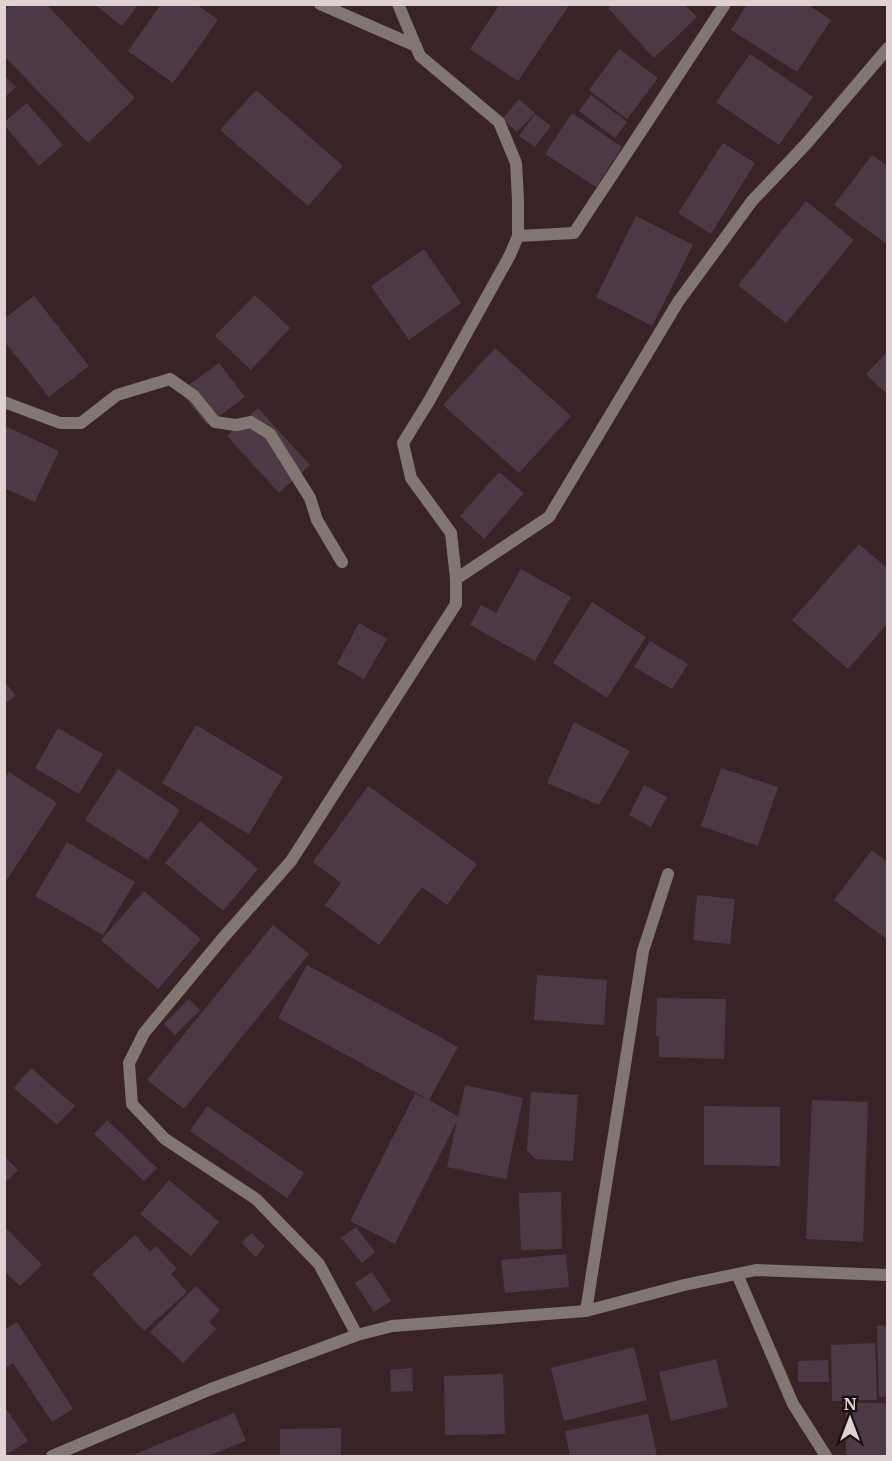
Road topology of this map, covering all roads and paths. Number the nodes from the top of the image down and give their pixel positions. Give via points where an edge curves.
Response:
1 (320, 4) edge
2 (398, 4) edge
3 (725, 4) edge
4 (416, 46) junction
5 (888, 48) edge
6 (518, 236) junction
7 (4, 402) edge
8 (342, 562) dead end
9 (456, 579) junction
10 (668, 874) dead end
11 (737, 1274) junction
12 (888, 1275) edge
13 (586, 1311) junction
14 (357, 1335) junction
15 (52, 1456) edge
16 (826, 1456) edge

1 - 4 street
2 - 4 street
3 - 6 street via 574,233
4 - 6 street via 420,56 499,122 516,163
5 - 9 street via 752,201 678,302 549,517
6 - 9 street via 403,442 411,478 451,533
7 - 8 street via 60,423 81,423 117,395 170,379 194,396 215,422 251,422 270,434 310,498 317,520
9 - 14 street via 456,604 291,861 144,1033 129,1063 132,1104 165,1139 256,1199 319,1264
10 - 13 street via 643,951
11 - 12 street via 756,1270
11 - 13 street
11 - 16 street via 793,1404
13 - 14 street via 392,1326
14 - 15 street via 211,1389

